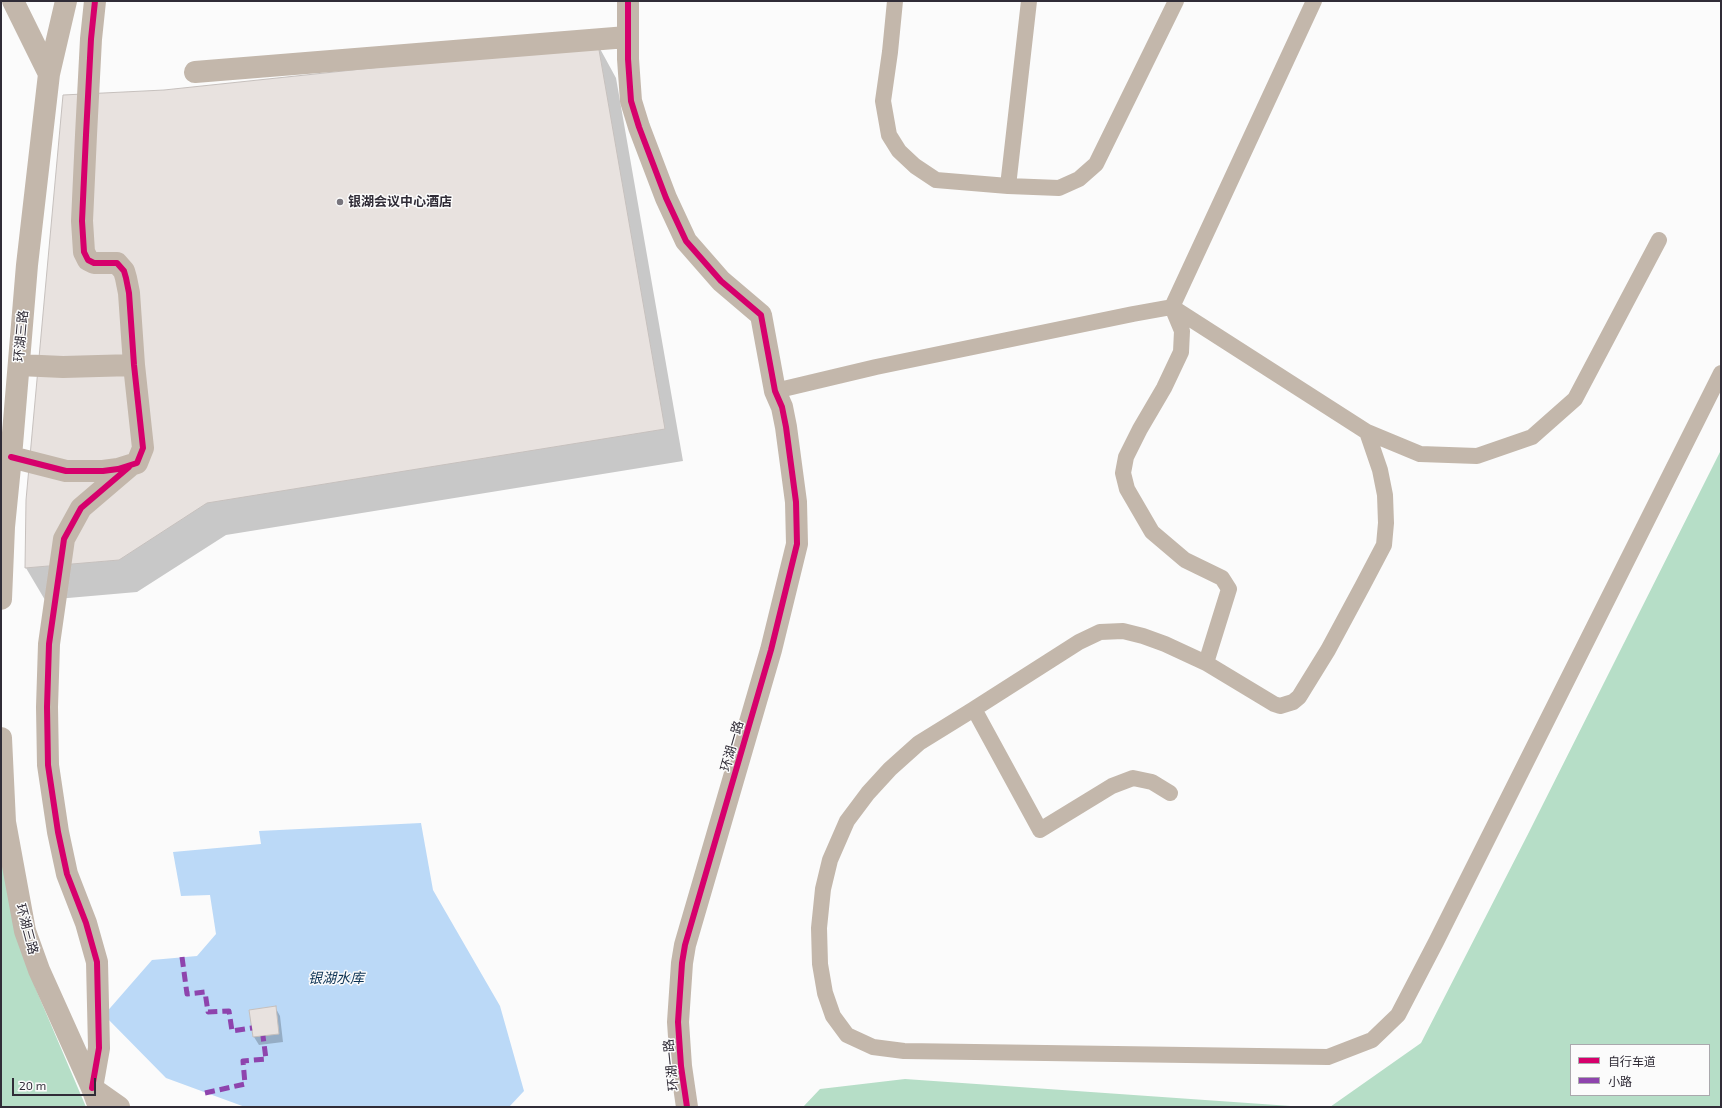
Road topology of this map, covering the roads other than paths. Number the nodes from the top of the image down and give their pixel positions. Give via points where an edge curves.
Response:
1 (13, 1) edge
2 (66, 1) edge
3 (95, 1) edge
4 (628, 1) edge
5 (894, 1) edge
6 (1030, 1) edge
7 (1176, 1) edge
8 (1314, 1) edge
9 (627, 37) junction
10 (195, 72) dead end
11 (50, 74) junction
12 (1008, 186) junction
13 (1659, 240) dead end
14 (1172, 307) junction
15 (19, 365) junction
16 (134, 365) junction
17 (1721, 374) edge
18 (775, 391) junction
19 (1367, 432) junction
20 (11, 457) junction
21 (129, 466) junction
22 (1, 598) edge
23 (1206, 663) junction
24 (974, 709) junction
25 (1, 738) edge
26 (1170, 793) dead end
27 (95, 1097) edge
28 (119, 1107) edge
29 (687, 1107) edge

1 - 11 street
2 - 11 street, 环湖三路
3 - 16 street via 82,221 84,252 88,260 94,263 117,263 124,271 129,293
4 - 9 street, 环湖一路
5 - 12 lane via 883,101 889,135 899,151 936,180
6 - 12 lane
7 - 12 lane via 1096,164 1079,179 1059,188
8 - 14 lane
9 - 10 street
9 - 18 street, 环湖一路 via 632,101 666,198 686,241 720,281 760,315
11 - 15 street, 环湖三路 via 27,265
13 - 19 lane via 1575,399 1532,437 1478,456 1420,454
14 - 18 lane
14 - 19 lane
14 - 23 lane via 1182,330 1181,352 1126,457 1123,474 1127,489 1152,532 1185,560 1222,578 1229,589
15 - 16 street
15 - 20 street, 环湖三路
16 - 21 street via 143,448 137,463
17 - 24 lane via 1436,942 1398,1014 1372,1040 1328,1057 904,1051 873,1047 847,1035 833,1016 825,993 820,964 818,928 830,860 847,821 890,769 919,743
18 - 29 street, 环湖一路 via 782,407 792,470 797,544 771,650 685,945 678,1022
19 - 23 lane via 1386,496 1384,545 1328,650 1299,696 1287,704 1274,704
20 - 21 street via 66,471 103,471
20 - 22 street, 环湖三路 via 4,527
21 - 27 street via 81,508 64,539 49,644 46,708 48,765 58,832 67,874 86,923 97,962 99,1048
23 - 24 lane via 1144,636 1123,631 1100,632 1079,642
24 - 26 lane via 1040,830 1112,786 1133,778 1152,782
25 - 27 street, 环湖三路 via 5,822 25,931 38,970
27 - 28 street

